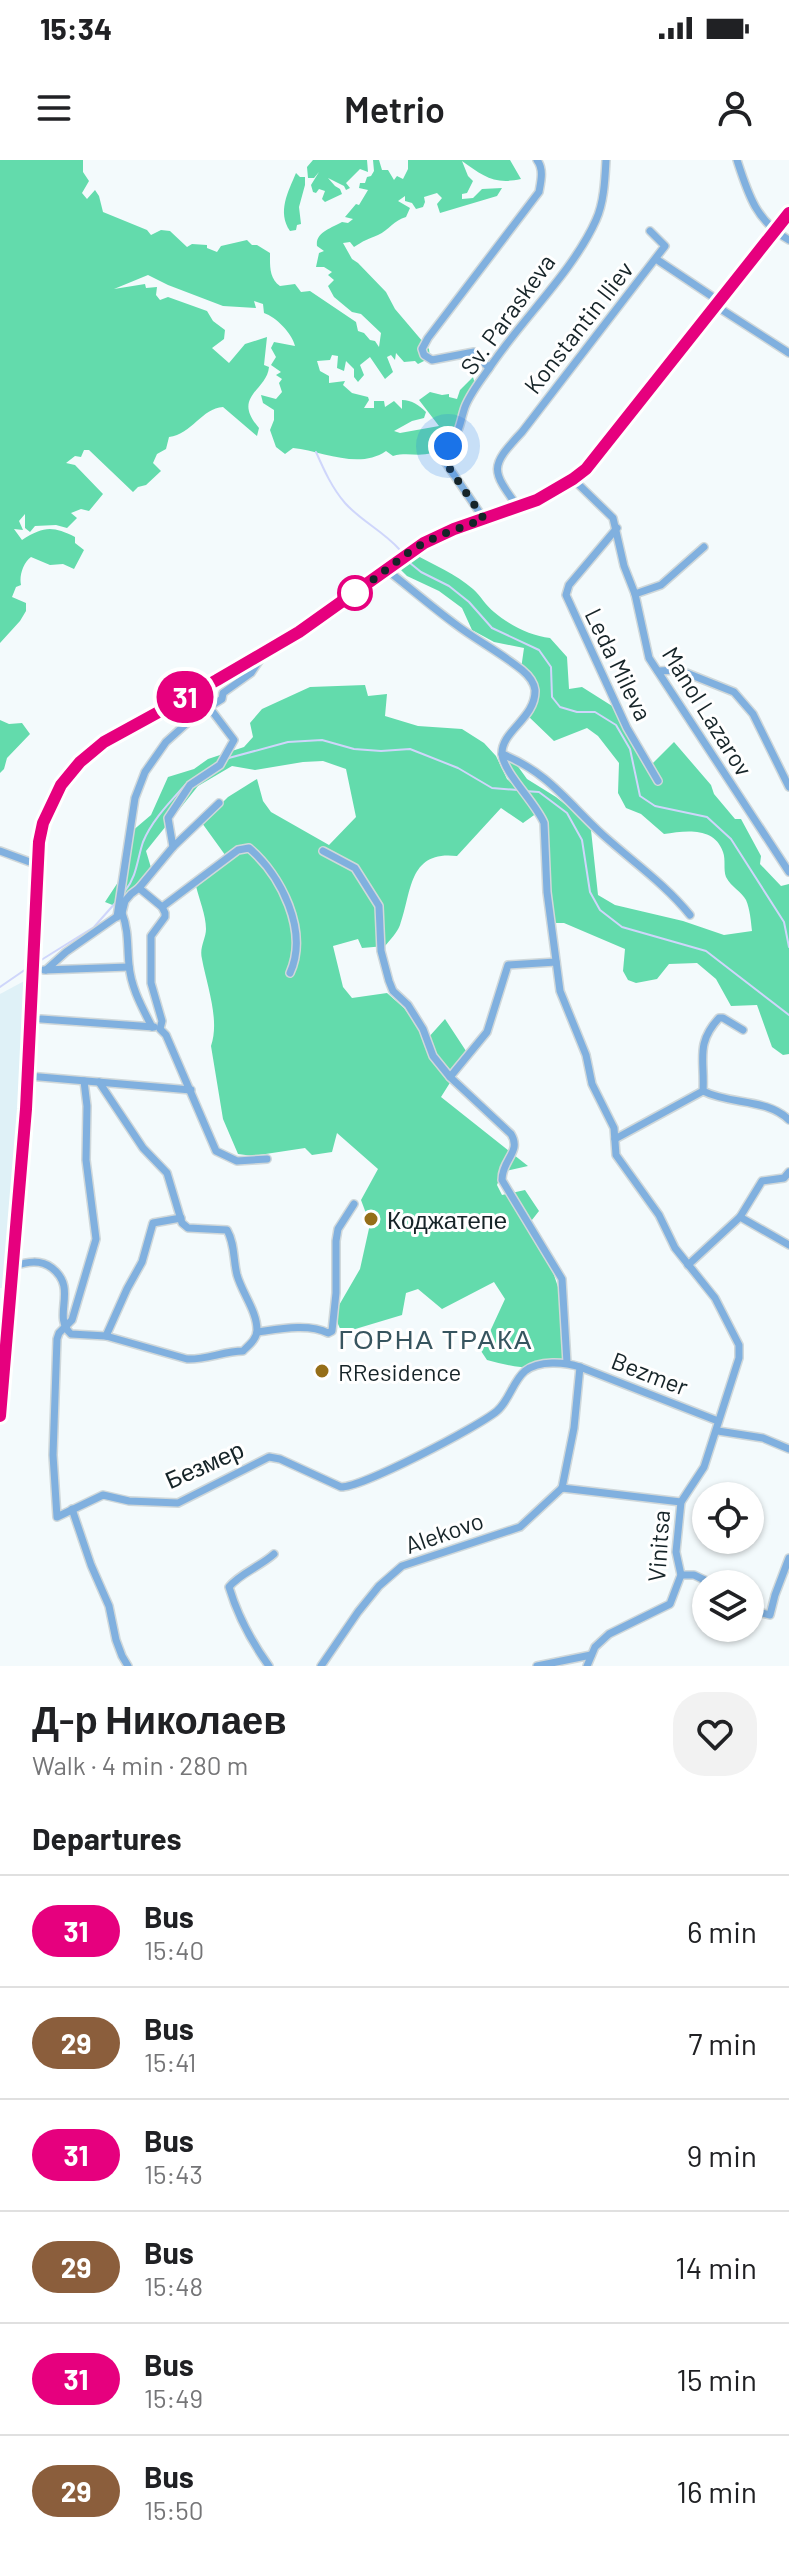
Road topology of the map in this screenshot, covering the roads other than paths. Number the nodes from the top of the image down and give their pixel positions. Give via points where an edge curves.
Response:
1 (537, 160) edge
2 (606, 160) edge
3 (737, 160) edge
4 (789, 213) edge
5 (650, 231) dead end
6 (773, 231) junction
7 (789, 240) edge
8 (657, 258) junction
9 (718, 304) junction
10 (789, 353) edge
11 (489, 368) junction
12 (573, 479) junction
13 (518, 507) junction
14 (484, 519) junction
15 (617, 528) junction
16 (704, 547) dead end
17 (387, 570) junction
18 (635, 594) junction
19 (263, 654) junction
20 (658, 671) junction
21 (209, 707) junction
22 (502, 754) junction
23 (658, 781) dead end
24 (789, 787) edge
25 (219, 803) dead end
26 (173, 847) junction
27 (0, 851) edge
28 (323, 851) dead end
29 (38, 865) junction
30 (789, 872) edge
31 (139, 888) junction
32 (162, 907) junction
33 (120, 915) junction
34 (690, 915) dead end
35 (556, 962) junction
36 (129, 967) junction
37 (46, 970) junction
38 (34, 971) junction
39 (290, 973) dead end
40 (41, 1019) dead end
41 (156, 1028) junction
42 (743, 1030) dead end
43 (28, 1076) junction
44 (450, 1077) junction
45 (84, 1081) junction
46 (99, 1082) junction
47 (191, 1090) junction
48 (703, 1091) junction
49 (789, 1120) edge
50 (615, 1139) junction
51 (267, 1159) dead end
52 (789, 1172) edge
53 (354, 1204) dead end
54 (740, 1217) junction
55 (181, 1218) junction
56 (789, 1245) edge
57 (688, 1265) junction
58 (14, 1266) junction
59 (65, 1326) junction
60 (258, 1332) junction
61 (106, 1336) junction
62 (567, 1363) junction
63 (580, 1367) junction
64 (0, 1416) edge
65 (718, 1421) junction
66 (718, 1431) junction
67 (789, 1449) edge
68 (562, 1488) junction
69 (681, 1502) junction
70 (72, 1509) junction
71 (274, 1554) dead end
72 (789, 1558) edge
73 (681, 1575) junction
74 (692, 1575) edge
75 (764, 1614) edge
76 (591, 1655) junction
77 (128, 1666) edge
78 (269, 1666) edge
79 (321, 1666) edge
80 (537, 1666) edge
81 (587, 1666) edge

1 - 11 street via 539,192 422,349 432,360 474,352
2 - 11 street, Sv. Paraskeva via 597,218 579,250
3 - 6 street via 761,218
4 - 6 street
5 - 8 street via 665,246
6 - 7 street
6 - 9 street
8 - 9 street
8 - 13 street, Konstantin Iliev via 504,451 497,479
9 - 10 street
9 - 12 street via 605,448
11 - 14 street, Sv. Paraskeva via 465,406 456,436 437,450
12 - 13 street
12 - 15 street, Manol Lazarov
13 - 14 street
14 - 17 street via 413,549
15 - 18 street, Manol Lazarov
15 - 23 street, Leda Mileva via 566,595 627,728
16 - 18 street via 661,585
17 - 19 street
17 - 22 street via 532,681 535,691 528,716
18 - 20 street, Manol Lazarov via 645,646
19 - 21 street via 251,673
19 - 29 street via 104,742 80,762 61,785 43,823
20 - 24 street via 679,670 734,692 753,714
20 - 30 street, Manol Lazarov
21 - 26 street via 234,740 222,761 190,785 168,818
21 - 33 street via 166,742 145,772 135,798
22 - 34 street via 553,785 669,889
22 - 35 street via 544,823
25 - 26 street
26 - 31 street
27 - 29 street
28 - 44 street via 355,868 379,906 381,951 393,991 408,1005 433,1056
29 - 38 street
31 - 32 street
31 - 33 street
32 - 39 street via 238,850 249,848 287,896 296,944
32 - 41 street via 165,917 151,936 151,983 162,1021
33 - 36 street via 128,928
33 - 37 street
35 - 44 street via 508,965 487,1032
35 - 50 street via 560,991
36 - 37 street
36 - 41 street via 133,989
37 - 38 street
38 - 43 street
40 - 41 street
41 - 47 street via 166,1035
42 - 48 street via 721,1017 709,1029 703,1044
43 - 45 street
43 - 58 street
44 - 62 street via 516,1142 502,1180 562,1279
45 - 46 street
45 - 59 street via 96,1239 72,1320
46 - 47 street
46 - 55 street via 143,1148 167,1173
47 - 51 street via 216,1151 237,1161
48 - 49 street via 767,1107
48 - 50 street
50 - 57 street via 616,1155
52 - 54 street via 784,1178 762,1181
53 - 60 street via 338,1229 332,1331
54 - 56 street
54 - 57 street
55 - 60 street via 188,1228 227,1230
55 - 61 street via 153,1223 142,1262
57 - 65 street, Vinitsa via 715,1298 739,1345
58 - 59 street via 36,1262 58,1274 65,1283
58 - 64 street
59 - 61 street via 71,1334
59 - 70 street via 57,1339 53,1465 57,1517
60 - 61 street via 243,1351 199,1360
62 - 63 street, Bezmer
62 - 70 street, Безмер via 526,1370 494,1413 406,1463 352,1486 341,1487 269,1457 178,1503 103,1495
63 - 65 street, Bezmer
63 - 68 street
65 - 66 street, Vinitsa
66 - 67 street via 763,1438
66 - 69 street, Vinitsa via 704,1467
68 - 69 street
68 - 79 street, Alekovo via 520,1527 402,1566 379,1586
69 - 73 street, Vinitsa via 676,1552
70 - 77 street
71 - 78 street via 229,1586 239,1618
72 - 75 street via 770,1615
73 - 74 street
73 - 76 street, Vinitsa via 670,1604 609,1634
76 - 80 street
76 - 81 street

